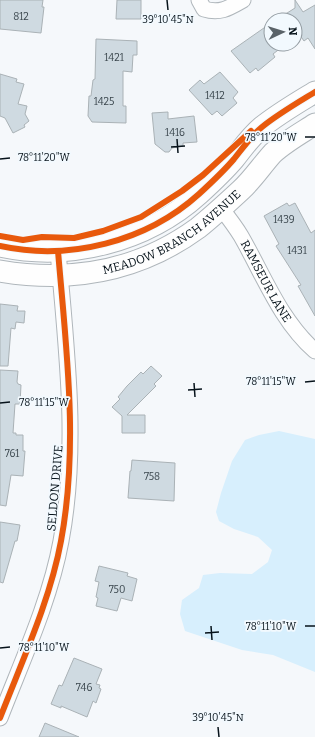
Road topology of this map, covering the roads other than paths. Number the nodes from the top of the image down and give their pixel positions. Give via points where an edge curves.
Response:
1 (199, 0) edge
2 (243, 0) edge
3 (315, 92) edge
4 (315, 124) edge
5 (221, 208) junction
6 (0, 246) edge
7 (58, 251) junction
8 (0, 271) edge
9 (60, 276) junction
10 (315, 351) edge
11 (0, 718) edge

1 - 2 street via 204,9 213,12
3 - 7 main road, MEADOW BRANCH AVENUE via 261,128 228,166 186,205 131,235 105,244
4 - 5 main road, MEADOW BRANCH AVENUE via 273,153 246,185
5 - 9 main road, MEADOW BRANCH AVENUE via 198,228 145,258 120,267
5 - 10 street, RAMSEUR LANE via 240,235 281,310 293,328
6 - 7 main road, MEADOW BRANCH AVENUE
7 - 9 street, SELDON DRIVE
8 - 9 main road, MEADOW BRANCH AVENUE via 23,275
9 - 11 street, SELDON DRIVE via 71,420 66,505 52,578

